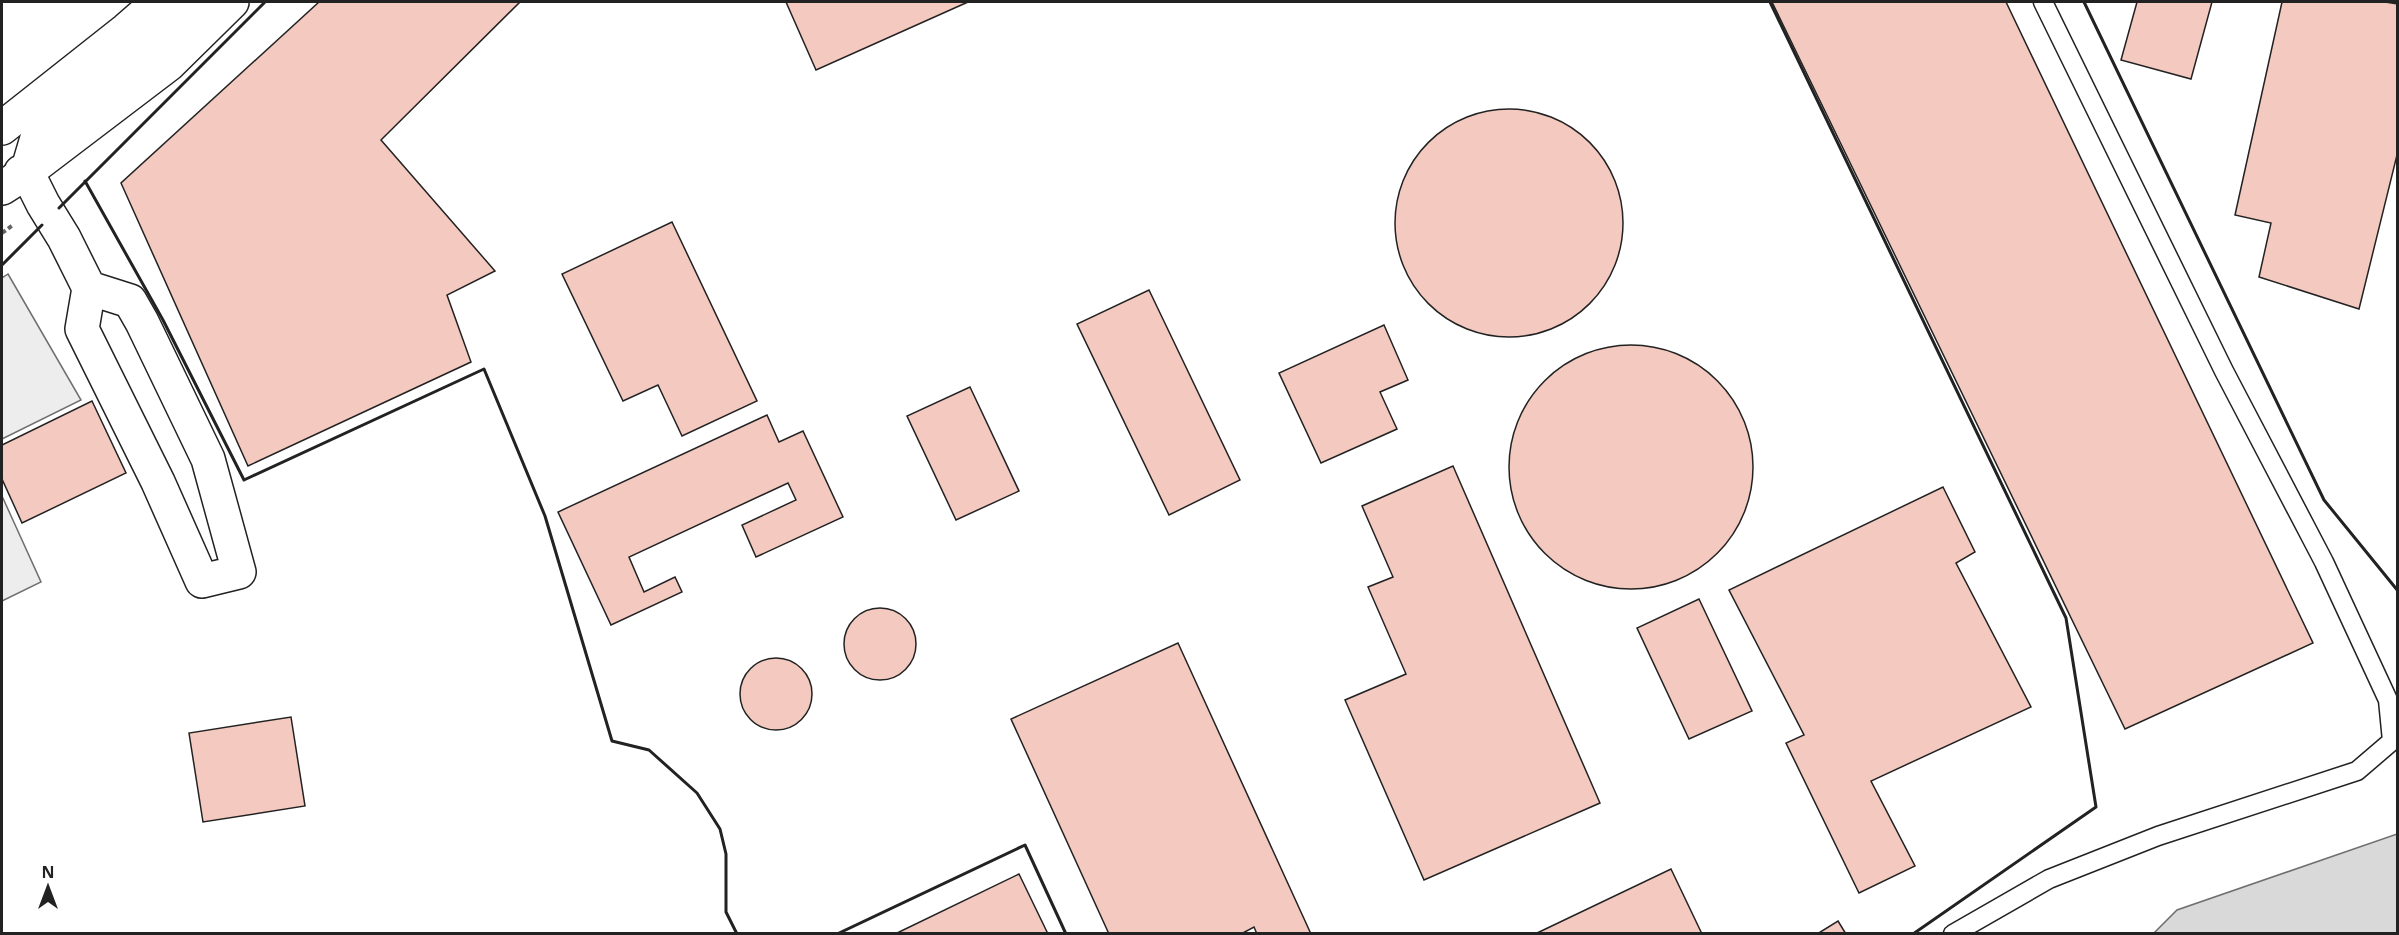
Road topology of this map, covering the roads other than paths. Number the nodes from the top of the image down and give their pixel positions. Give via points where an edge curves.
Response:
1 (158, 2) edge
2 (194, 2) edge
3 (232, 2) edge
4 (2043, 2) edge
5 (2, 128) edge
6 (10, 177) edge
7 (89, 288) junction
8 (1953, 933) edge

1 - 5 street
2 - 6 street via 148,44 40,128
3 - 6 street via 169,64
4 - 8 lane via 2224,371 2324,562 2388,700 2392,741 2356,771 2158,836 2049,879
6 - 7 street via 43,204
7 - 7 street via 82,328 159,482 202,581 239,572 208,459 142,322 130,301

